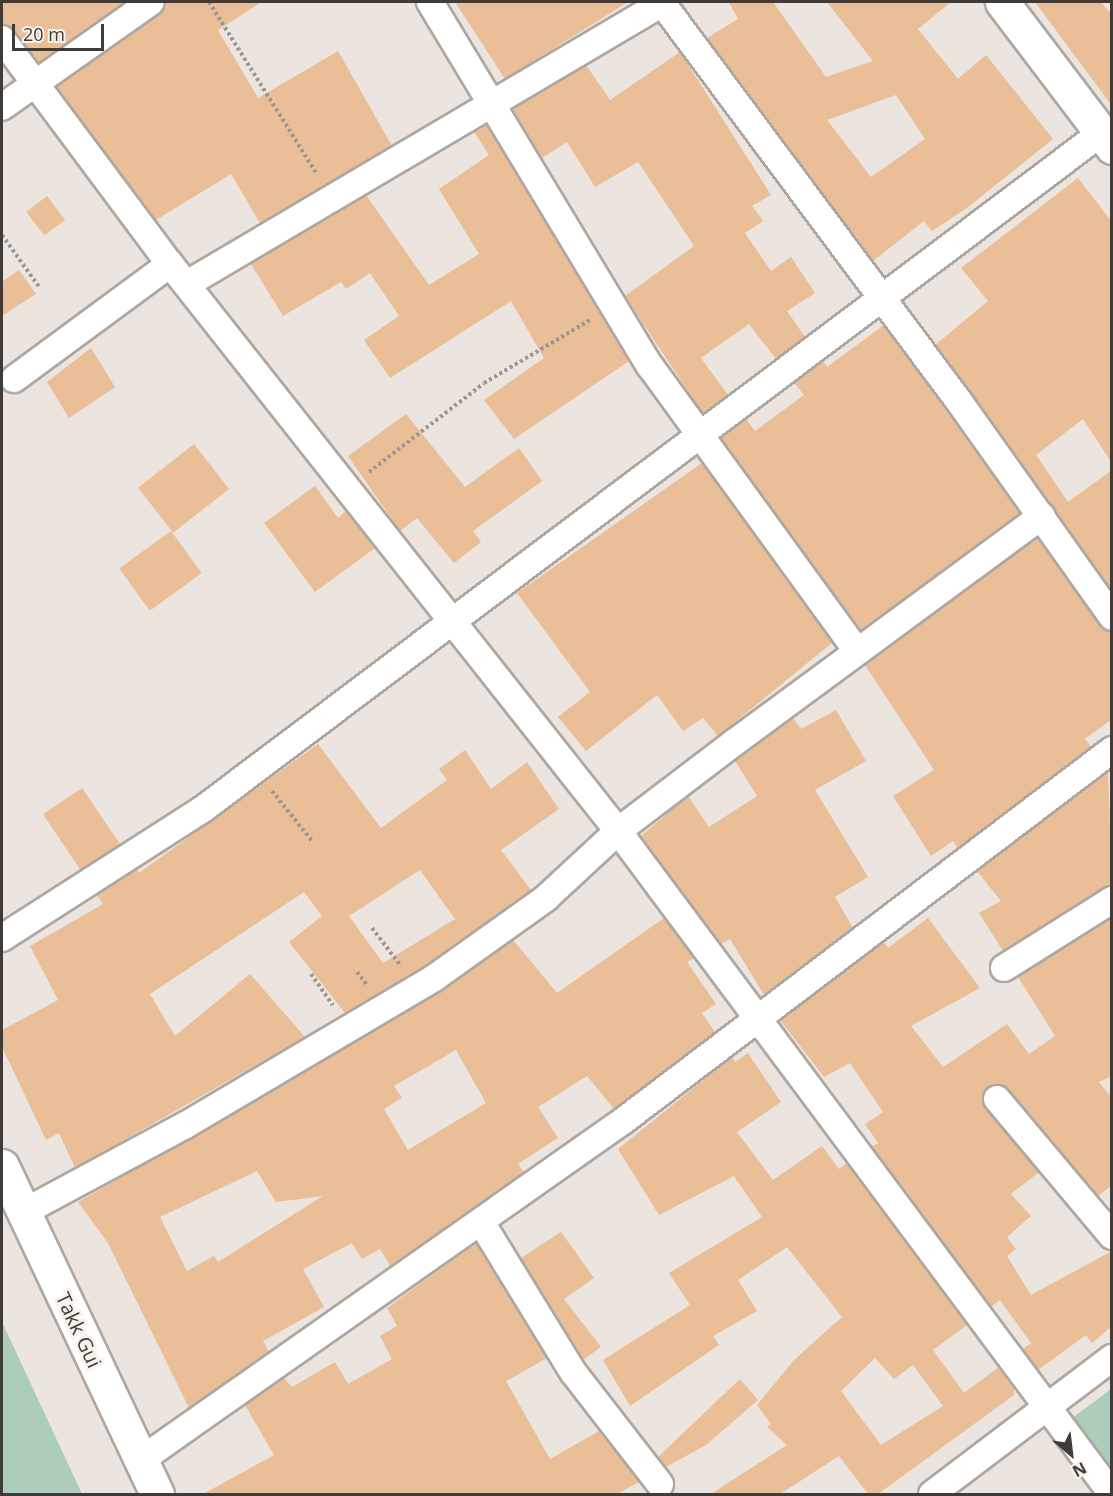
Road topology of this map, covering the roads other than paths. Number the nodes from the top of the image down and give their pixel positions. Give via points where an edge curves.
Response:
1 (151, 2) edge
2 (430, 2) edge
3 (663, 2) edge
4 (1003, 2) edge
5 (2, 39) edge
6 (35, 85) junction
7 (493, 104) junction
8 (2, 107) edge
9 (1106, 140) edge
10 (170, 264) junction
11 (188, 284) junction
12 (882, 302) junction
13 (14, 379) dead end
14 (701, 439) junction
15 (1042, 516) junction
16 (453, 617) junction
17 (1112, 617) edge
18 (857, 651) junction
19 (1112, 750) edge
20 (618, 831) junction
21 (1107, 912) edge
22 (2, 938) edge
23 (1004, 968) dead end
24 (757, 1022) junction
25 (997, 1099) dead end
26 (2, 1166) edge
27 (24, 1212) junction
28 (481, 1222) junction
29 (1112, 1236) edge
30 (1112, 1358) edge
31 (1047, 1408) junction
32 (141, 1461) junction
33 (660, 1484) dead end
34 (157, 1494) edge
35 (932, 1494) edge
36 (1112, 1494) edge

1 - 6 street
2 - 7 street
3 - 7 street
3 - 12 street
4 - 9 street
5 - 6 street
6 - 8 street
6 - 10 street
7 - 11 street
7 - 14 street via 612,307
9 - 12 street
10 - 11 street
10 - 13 street
11 - 16 street
12 - 14 street
12 - 15 street
14 - 16 street
14 - 18 street
15 - 17 street
15 - 18 street
16 - 20 street
16 - 22 street via 154,843
18 - 20 street
19 - 24 street
20 - 24 street
20 - 27 street via 546,898 418,988
21 - 23 street
24 - 28 street
24 - 31 street
25 - 29 street
26 - 27 street, Takk Gui
27 - 32 street, Takk Gui
28 - 32 street
28 - 33 street via 573,1372
30 - 31 street
31 - 35 street
31 - 36 street
32 - 34 street, Takk Gui

